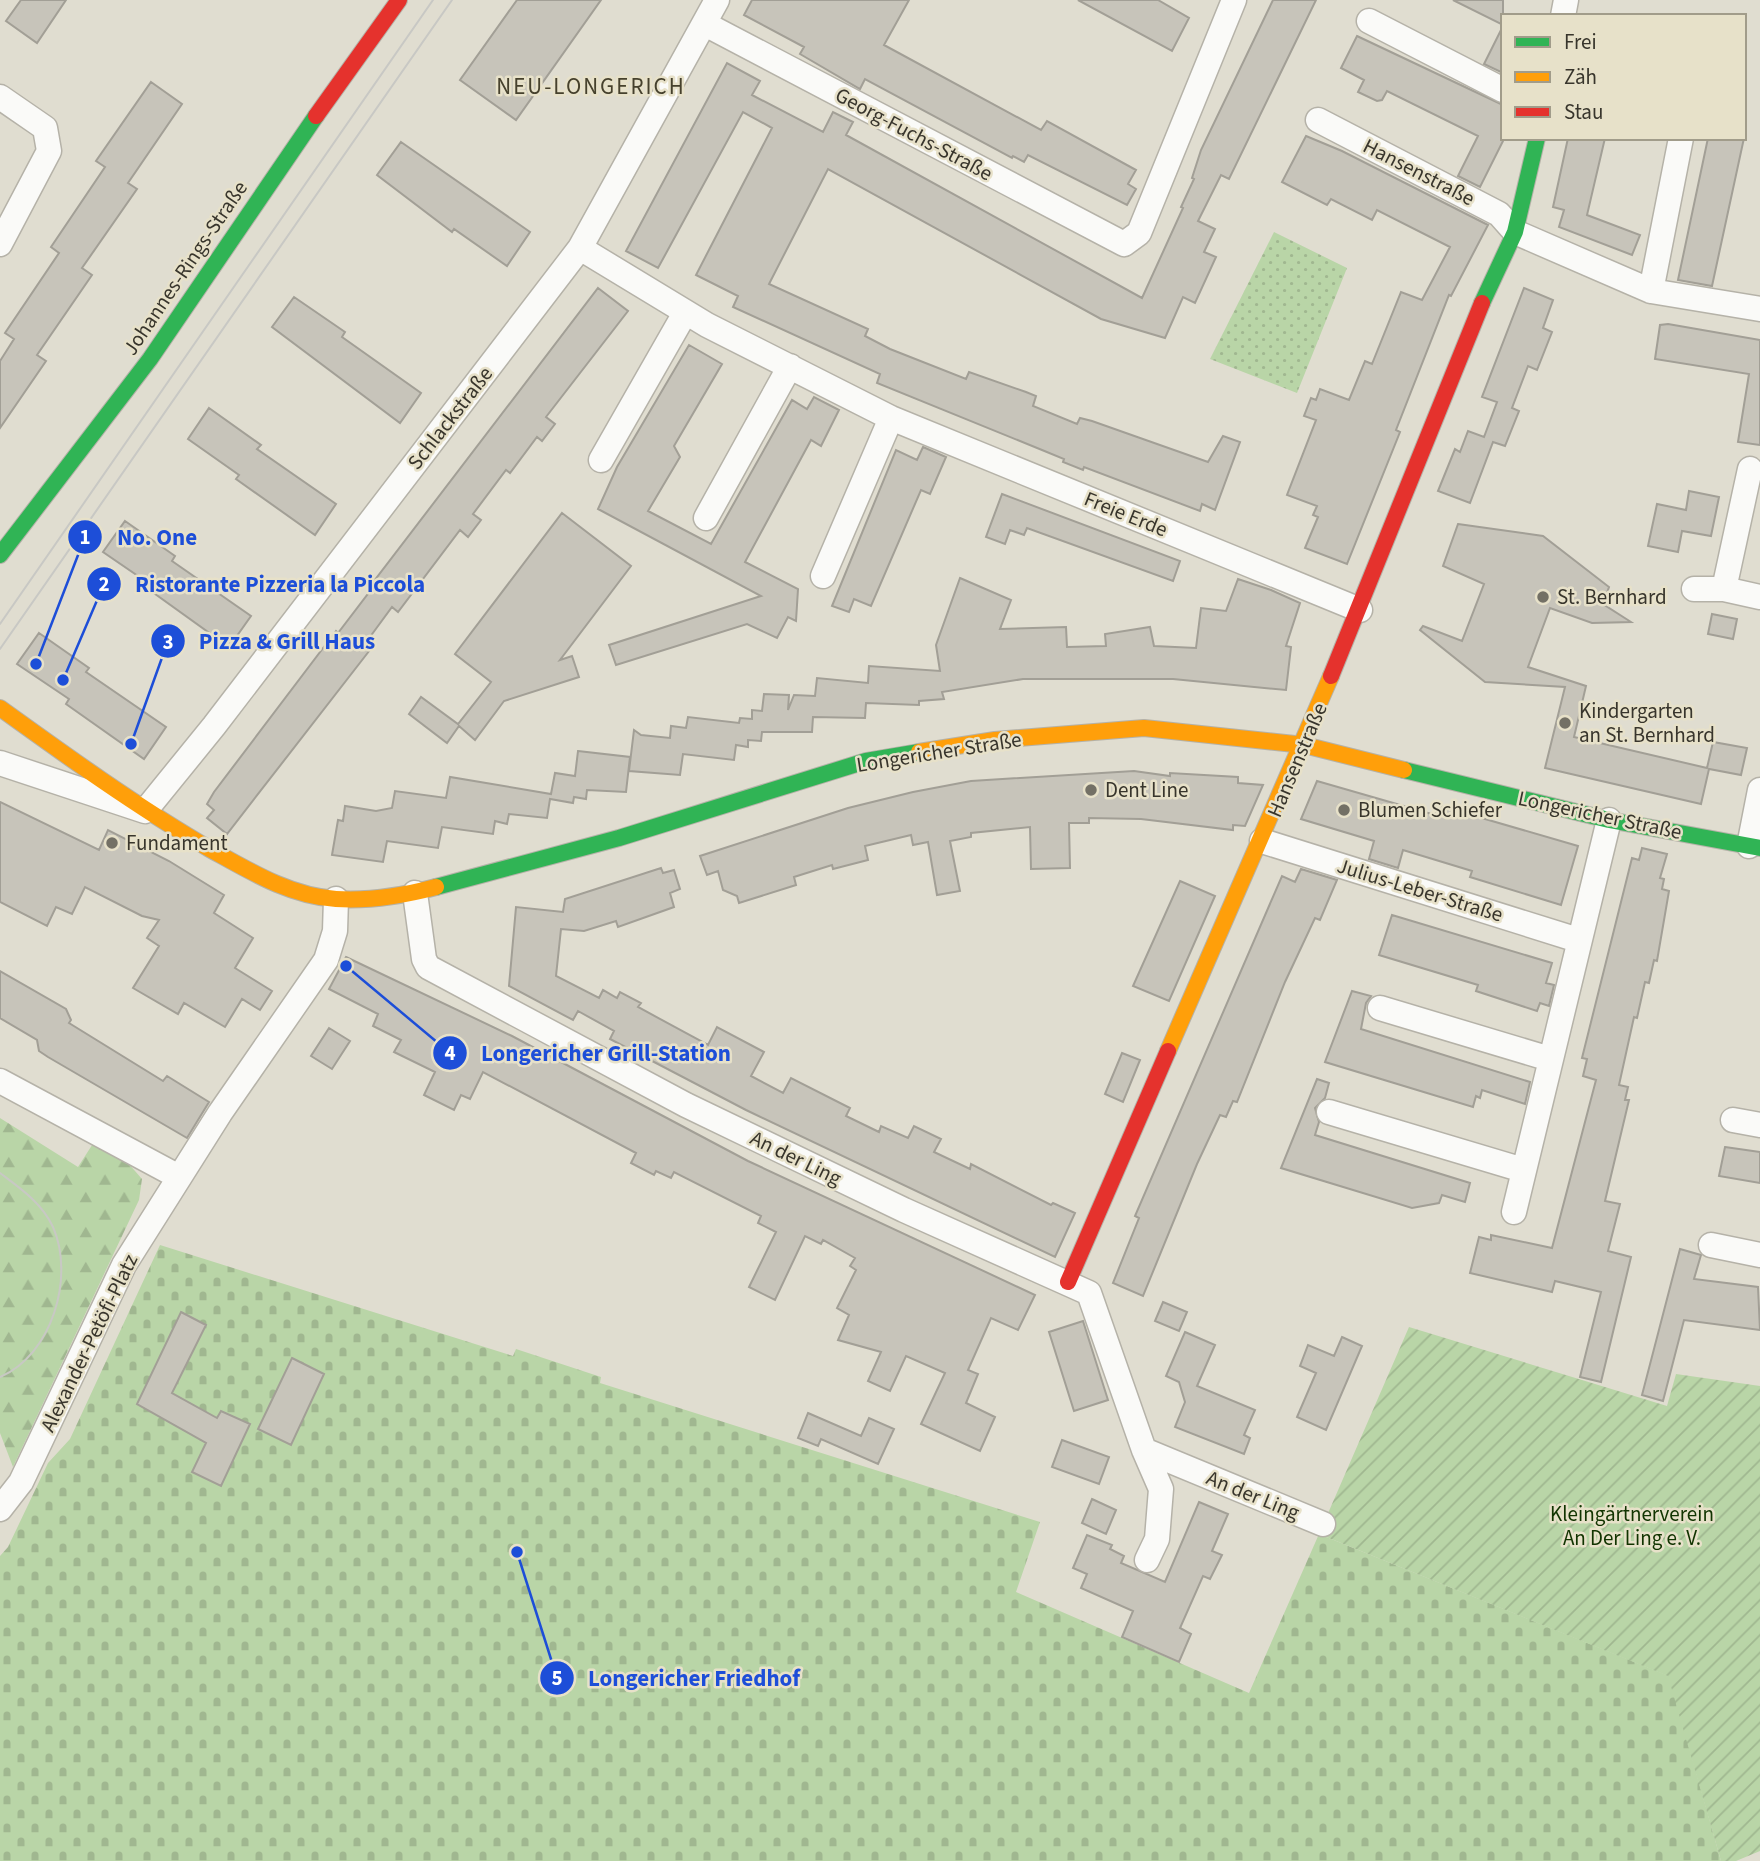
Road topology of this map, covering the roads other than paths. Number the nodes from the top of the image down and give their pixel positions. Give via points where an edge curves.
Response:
1 (399, 0) edge
2 (717, 0) edge
3 (1228, 2) edge
4 (1368, 21) dead end
5 (705, 24) junction
6 (1501, 89) edge
7 (0, 97) edge
8 (1318, 120) dead end
9 (1537, 140) edge
10 (1681, 140) edge
11 (1515, 232) junction
12 (0, 244) edge
13 (580, 248) junction
14 (1651, 291) junction
15 (1760, 309) edge
16 (685, 313) junction
17 (790, 366) junction
18 (891, 418) junction
19 (601, 460) dead end
20 (1750, 469) dead end
21 (47, 491) junction
22 (706, 518) dead end
23 (0, 531) edge
24 (0, 555) edge
25 (823, 576) dead end
26 (1694, 589) dead end
27 (1724, 589) junction
28 (1760, 597) edge
29 (1360, 610) junction
30 (0, 708) edge
31 (1304, 746) junction
32 (0, 763) edge
33 (1760, 790) edge
34 (145, 811) junction
35 (1609, 820) junction
36 (1262, 841) junction
37 (1754, 847) edge
38 (415, 893) junction
39 (336, 899) junction
40 (1578, 940) junction
41 (1380, 1008) dead end
42 (1550, 1059) junction
43 (0, 1082) edge
44 (1329, 1112) dead end
45 (1733, 1120) dead end
46 (1760, 1125) edge
47 (1523, 1170) junction
48 (179, 1177) junction
49 (1514, 1212) dead end
50 (1711, 1245) dead end
51 (1760, 1255) edge
52 (1068, 1282) junction
53 (1144, 1450) junction
54 (0, 1508) edge
55 (1323, 1524) dead end
56 (1147, 1560) dead end

1 - 21 street, Johannes-Rings-Straße via 150,359
2 - 5 street, Schlackstraße
3 - 5 street, Georg-Fuchs-Straße via 1139,233 1124,244
4 - 6 street
5 - 13 street, Schlackstraße
7 - 12 street via 45,128 49,151
8 - 11 street, Hansenstraße via 1499,214
9 - 11 street, Hansenstraße
10 - 14 street
11 - 14 street
11 - 29 street, Hansenstraße via 1478,312
13 - 16 street, Freie Erde
13 - 34 street, Schlackstraße
14 - 15 street
16 - 17 street, Freie Erde
16 - 19 street
17 - 18 street, Freie Erde
17 - 22 street
18 - 25 street
18 - 29 street, Freie Erde
20 - 27 street
21 - 23 street
21 - 24 street, Johannes-Rings-Straße
26 - 27 street
27 - 28 street
29 - 31 street, Hansenstraße
30 - 34 street, Longericher Straße
31 - 35 street, Longericher Straße
31 - 36 street, Hansenstraße
31 - 38 street, Longericher Straße via 1144,729 982,742 866,761 619,838
32 - 34 street, Longericher Straße
33 - 37 street
34 - 39 street, Longericher Straße via 261,878
35 - 37 street, Longericher Straße
35 - 40 street
36 - 40 street, Julius-Leber-Straße
36 - 52 street, Hansenstraße
38 - 39 street, Longericher Straße
38 - 52 street, An der Ling via 428,967 686,1105 904,1210
39 - 48 street, Alexander-Petöfi-Platz via 335,931 326,960
40 - 42 street
41 - 42 street
42 - 47 street
43 - 48 street
44 - 47 street
45 - 46 street
47 - 49 street
48 - 54 street, Alexander-Petöfi-Platz via 124,1265 21,1482
50 - 51 street
52 - 53 street, An der Ling via 1089,1293
53 - 55 street, An der Ling
53 - 56 street, An der Ling via 1161,1489 1157,1539

